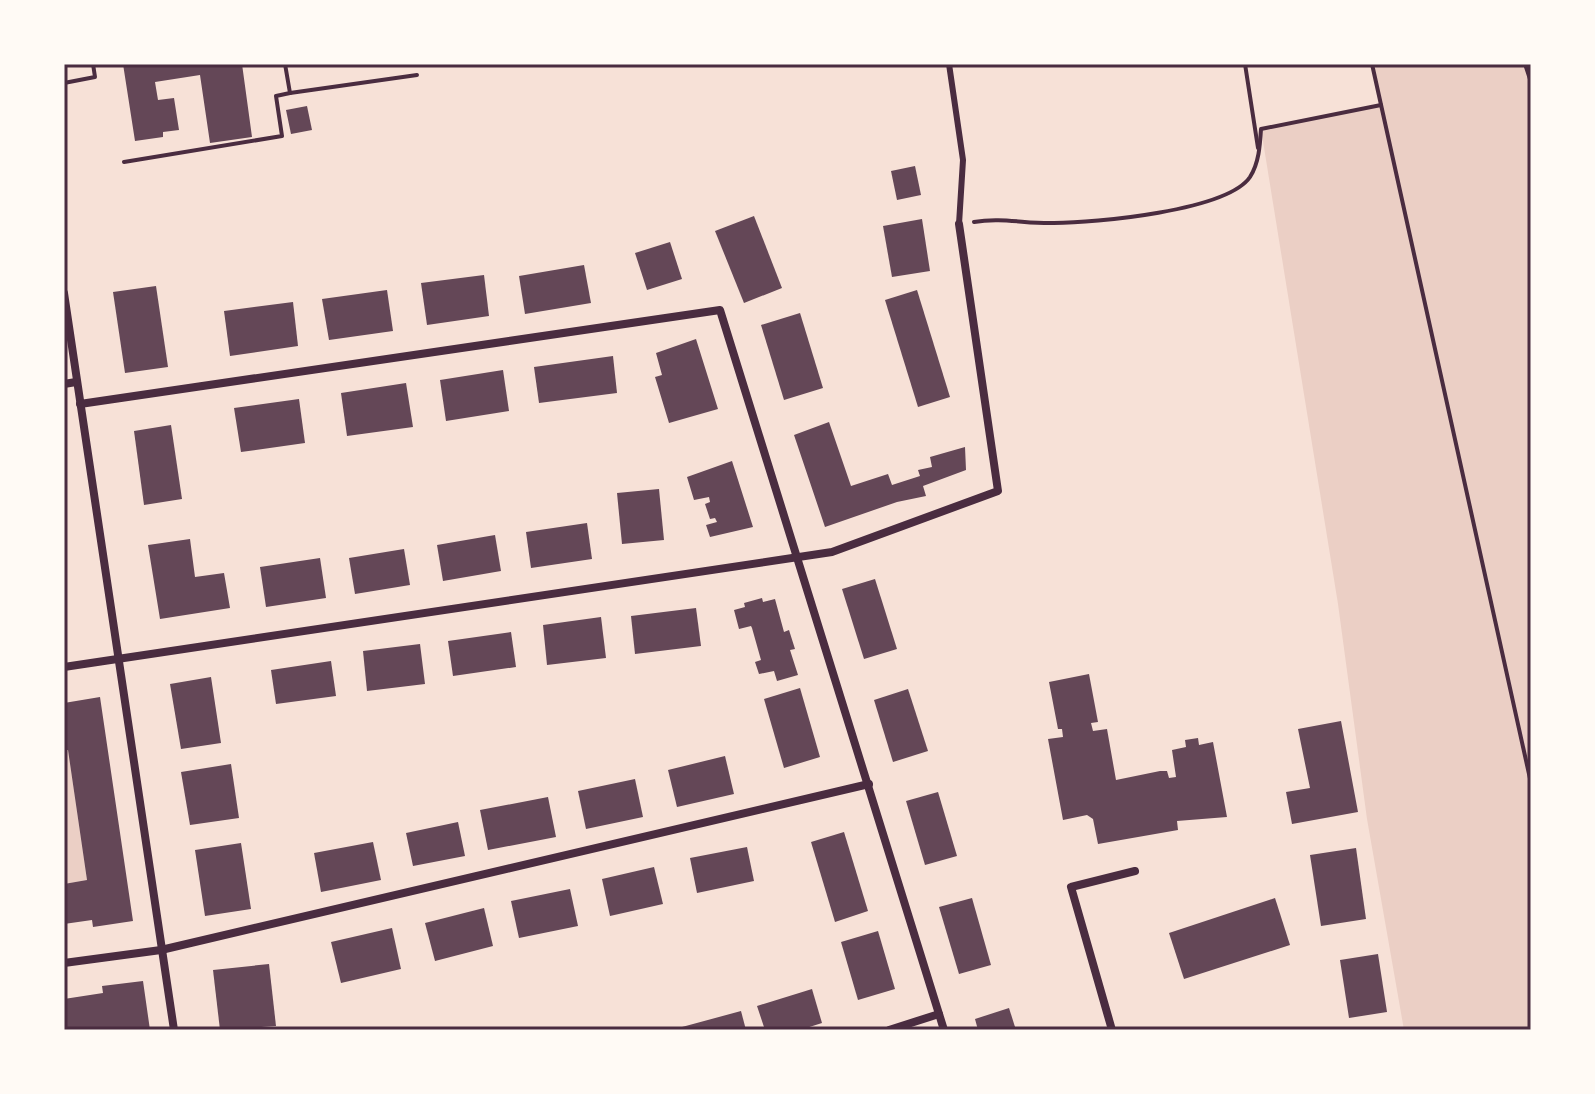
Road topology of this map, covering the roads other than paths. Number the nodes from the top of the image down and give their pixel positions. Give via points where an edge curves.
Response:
1 (949, 64) edge
2 (959, 224) joint
3 (64, 293) edge
4 (76, 382) junction
5 (64, 384) edge
6 (80, 404) junction
7 (796, 557) junction
8 (117, 659) junction
9 (64, 667) edge
10 (869, 784) junction
11 (1135, 871) dead end
12 (161, 950) junction
13 (64, 963) edge
14 (939, 1014) junction
15 (174, 1030) edge
16 (889, 1030) edge
17 (944, 1030) edge
18 (1112, 1030) edge

1 - 2 lane via 963,160
2 - 7 street via 998,491 832,552
3 - 4 street
4 - 5 street
4 - 6 street
6 - 7 street via 720,310
6 - 8 street
7 - 8 street
7 - 10 street
8 - 9 street
8 - 12 street
10 - 12 street
10 - 14 street
11 - 18 street via 1071,887
12 - 13 street
12 - 15 street
14 - 16 street
14 - 17 street

